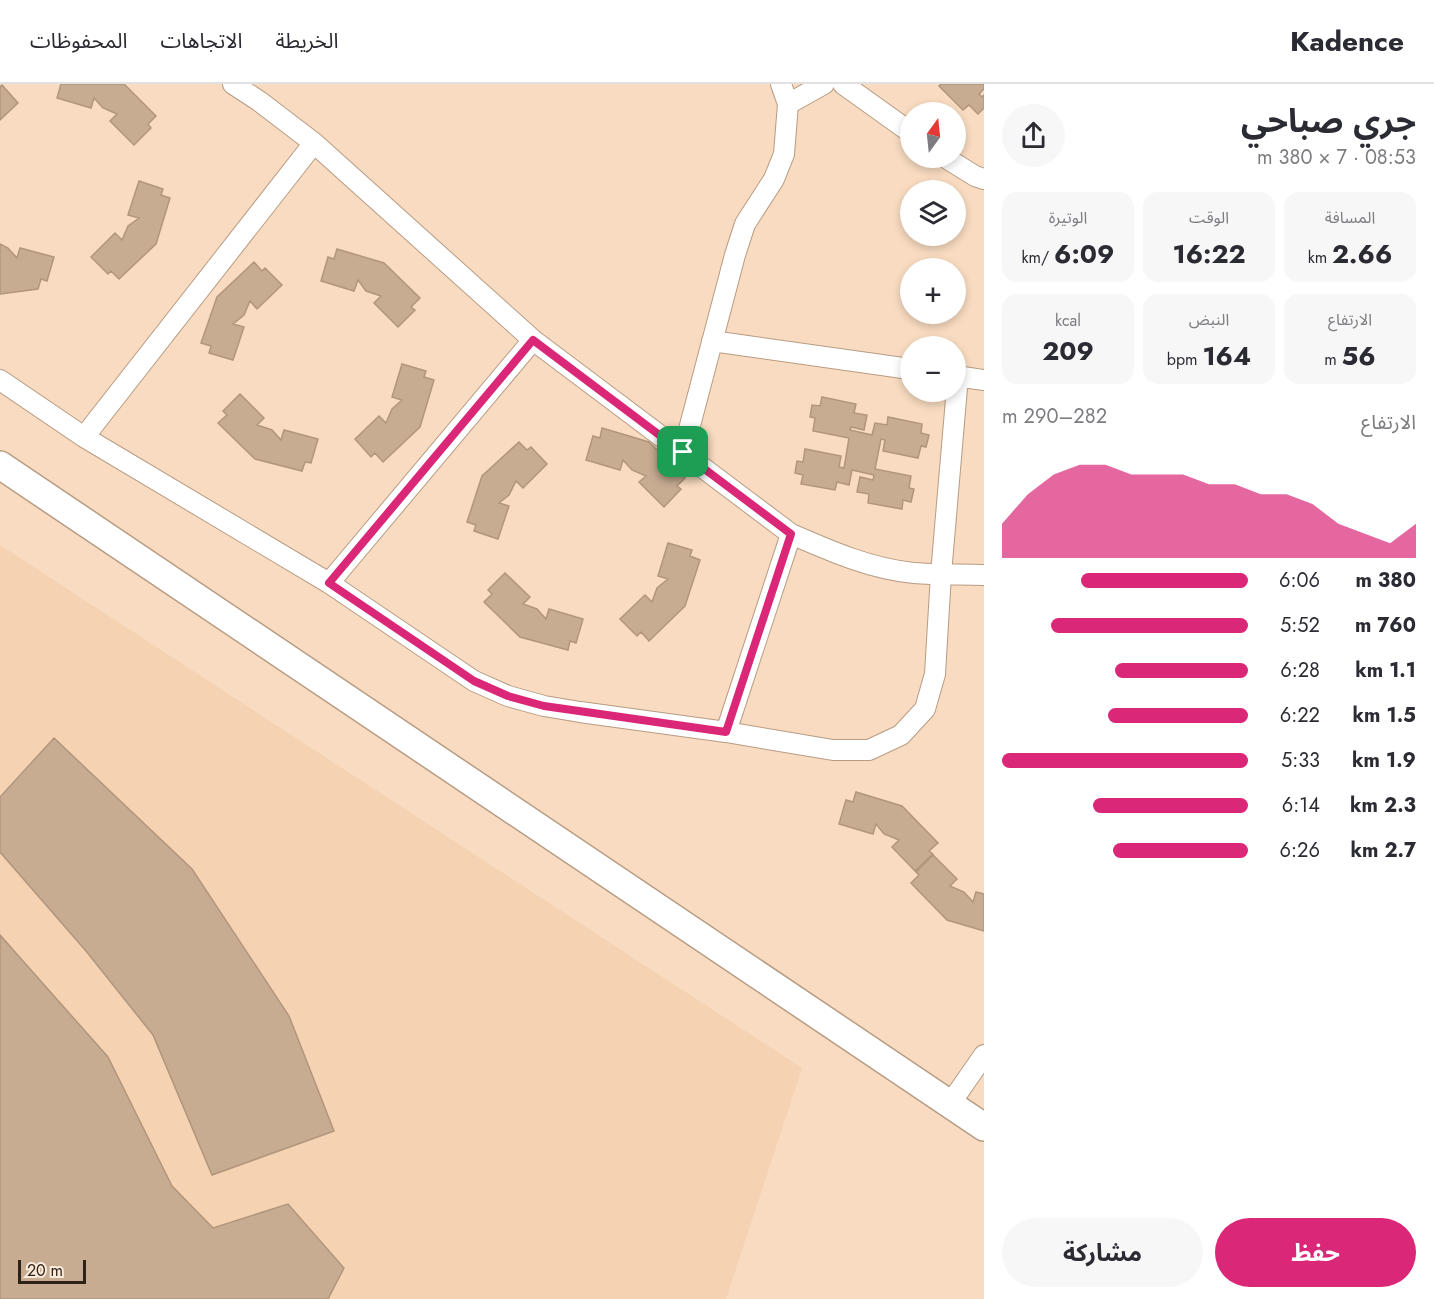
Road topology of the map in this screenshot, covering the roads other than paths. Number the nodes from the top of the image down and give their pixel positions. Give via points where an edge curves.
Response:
1 (233, 84) edge
2 (782, 84) edge
3 (824, 84) edge
4 (843, 84) edge
5 (788, 104) junction
6 (900, 125) edge
7 (314, 143) junction
8 (961, 168) edge
9 (984, 178) edge
10 (533, 340) junction
11 (712, 341) junction
12 (900, 368) edge
13 (966, 377) edge
14 (0, 380) edge
15 (984, 380) edge
16 (955, 402) edge
17 (84, 437) junction
18 (683, 452) junction
19 (0, 465) edge
20 (791, 534) junction
21 (941, 574) junction
22 (984, 575) edge
23 (329, 583) junction
24 (726, 732) junction
25 (984, 1055) edge
26 (950, 1104) junction
27 (984, 1127) edge

1 - 7 street
2 - 5 street
3 - 5 street
4 - 6 street
5 - 11 street via 784,154 774,179 745,224
7 - 10 street
7 - 17 street
8 - 9 street
10 - 18 street
10 - 23 street
11 - 12 street
11 - 18 street
13 - 15 street
14 - 17 street
16 - 21 street
17 - 23 street
18 - 20 street
19 - 26 main road
20 - 21 street via 871,564
20 - 24 street
21 - 22 street
21 - 24 street via 934,674 925,708 901,735 869,750 833,750
23 - 24 street via 474,681 508,696 544,706
25 - 26 street
26 - 27 main road

